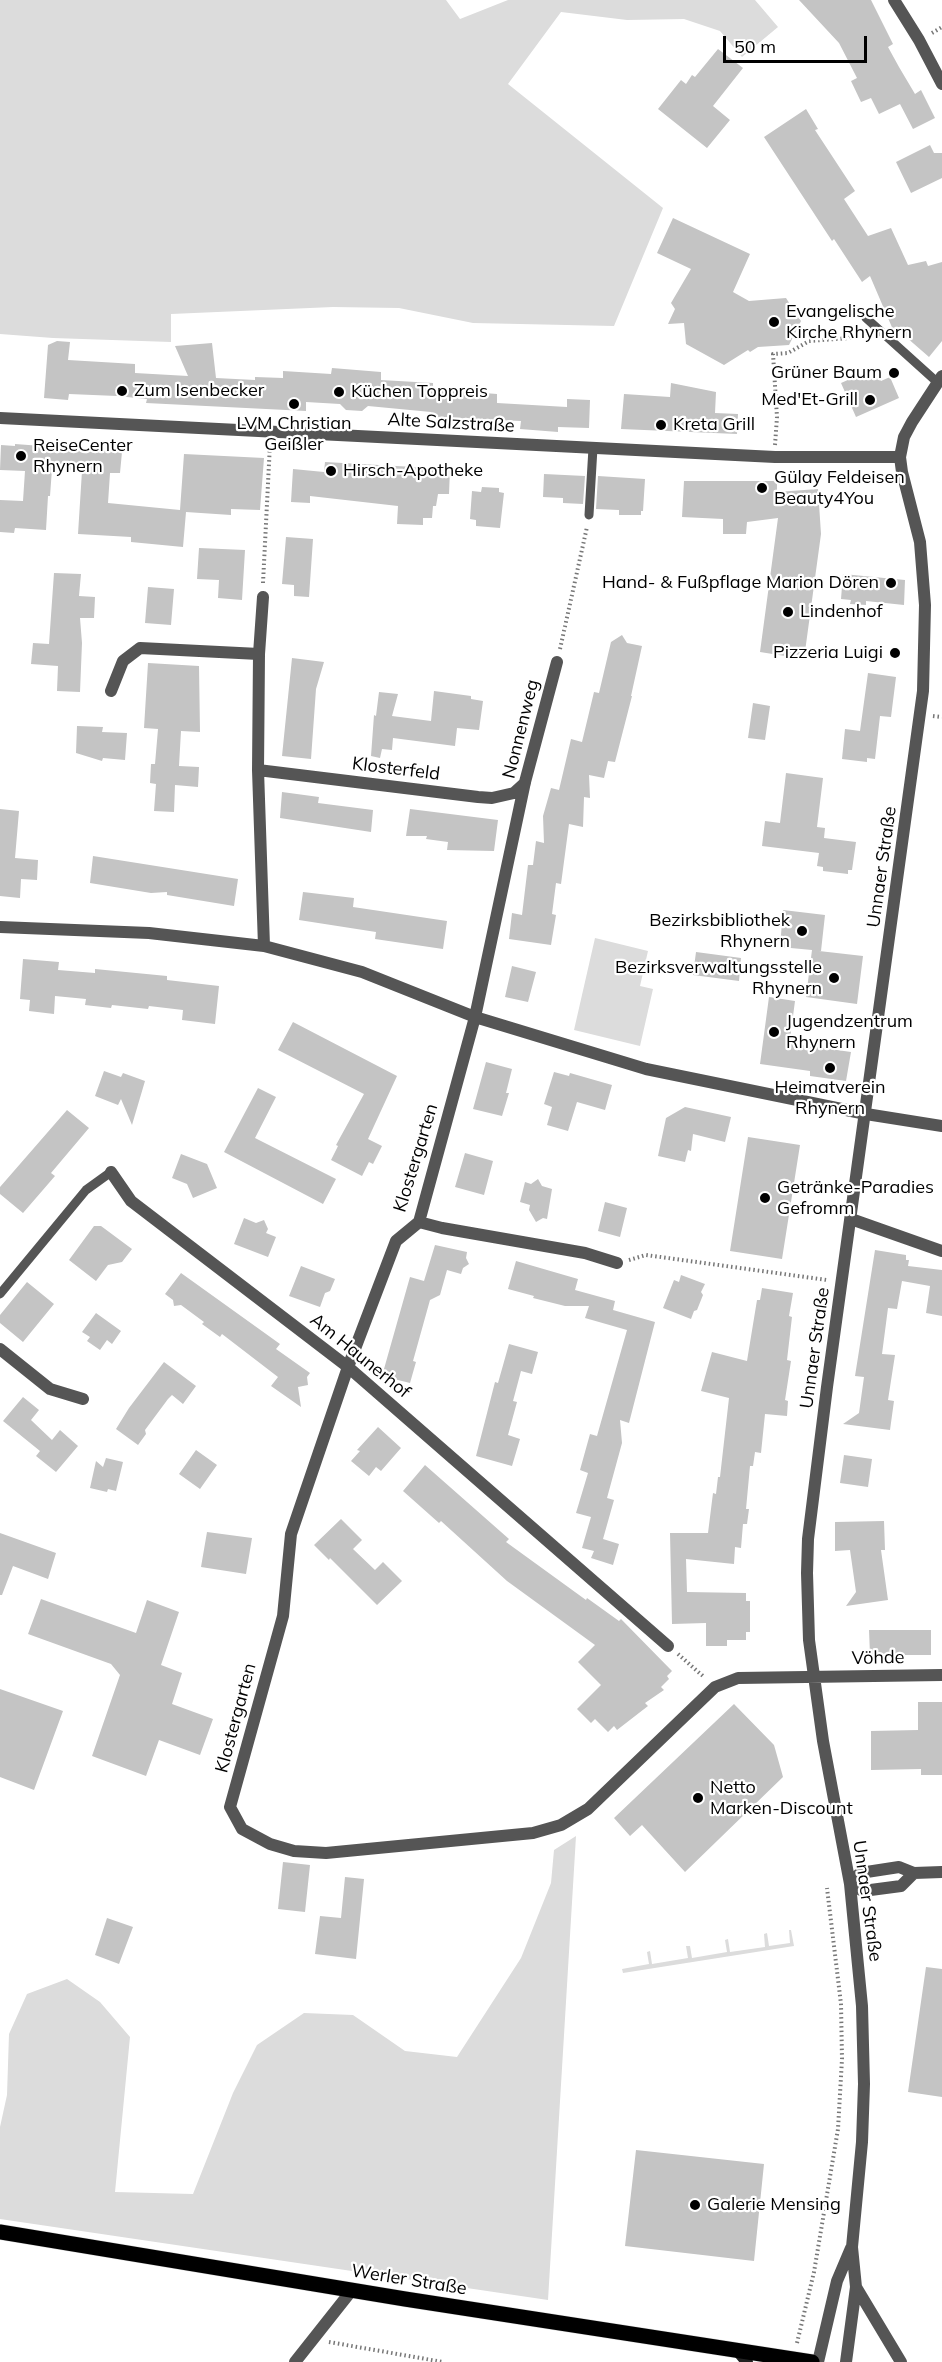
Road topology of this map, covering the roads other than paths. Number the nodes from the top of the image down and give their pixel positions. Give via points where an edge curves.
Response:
1 (894, 0) edge
2 (942, 84) edge
3 (868, 321) road end
4 (940, 381) edge
5 (0, 418) edge
6 (592, 448) junction
7 (900, 457) junction
8 (589, 515) road end
9 (263, 597) road end
10 (259, 654) junction
11 (557, 662) road end
12 (111, 691) dead end
13 (258, 770) junction
14 (525, 782) junction
15 (0, 927) edge
16 (264, 946) junction
17 (475, 1017) junction
18 (866, 1114) junction
19 (942, 1126) edge
20 (111, 1172) joint
21 (851, 1220) junction
22 (419, 1222) junction
23 (942, 1251) edge
24 (617, 1263) road end
25 (0, 1294) edge
26 (0, 1349) edge
27 (348, 1367) junction
28 (83, 1399) dead end
29 (668, 1646) road end
30 (942, 1675) edge
31 (814, 1676) junction
32 (942, 1872) edge
33 (914, 1873) junction
34 (850, 1884) junction
35 (0, 2232) edge
36 (852, 2247) junction
37 (856, 2286) junction
38 (352, 2290) junction
39 (742, 2356) edge
40 (295, 2362) edge
41 (812, 2362) edge
42 (818, 2362) edge
43 (846, 2362) edge
44 (901, 2362) edge

1 - 2 street
3 - 4 lane
4 - 7 street via 904,437
5 - 6 street, Alte Salzstraße
6 - 7 street, Alte Salzstraße via 775,457
6 - 8 lane
7 - 18 street, Unnaer Straße via 920,542 925,605 924,691
9 - 10 street
10 - 12 street via 140,648 123,661
10 - 13 street
11 - 14 street, Nonnenweg
13 - 14 street, Klosterfeld via 492,798 514,793
13 - 16 street
14 - 17 street, Nonnenweg
15 - 16 street via 149,933
16 - 17 street via 362,972
17 - 18 street via 646,1069
17 - 22 street, Klostergarten
18 - 19 street
18 - 21 street, Unnaer Straße
20 - 25 lane, Am Haunerhof via 86,1190
20 - 27 street, Am Haunerhof via 131,1201
21 - 23 street
21 - 31 street, Unnaer Straße via 808,1539 809,1640
22 - 24 street via 585,1253
22 - 27 street, Klostergarten via 396,1241
26 - 28 street via 50,1389
27 - 29 street, Am Haunerhof
27 - 31 street, Klostergarten via 291,1534 283,1616 230,1807 242,1829 270,1845 327,1853 532,1833 561,1825 588,1809 715,1687 738,1678
30 - 31 street, Vöhde
31 - 34 street, Unnaer Straße
32 - 33 street
33 - 34 street via 899,1867 860,1873
33 - 34 street via 901,1886 863,1891
34 - 36 street, Unnaer Straße via 862,2006 864,2084
35 - 38 main road, Werler Straße
36 - 37 street, Unnaer Straße
36 - 42 street, Unnaer Straße via 837,2281
37 - 43 street, Unnaer Straße
37 - 44 street, Unnaer Straße
38 - 39 main road, Werler Straße
38 - 40 street
39 - 41 main road, Werler Straße

